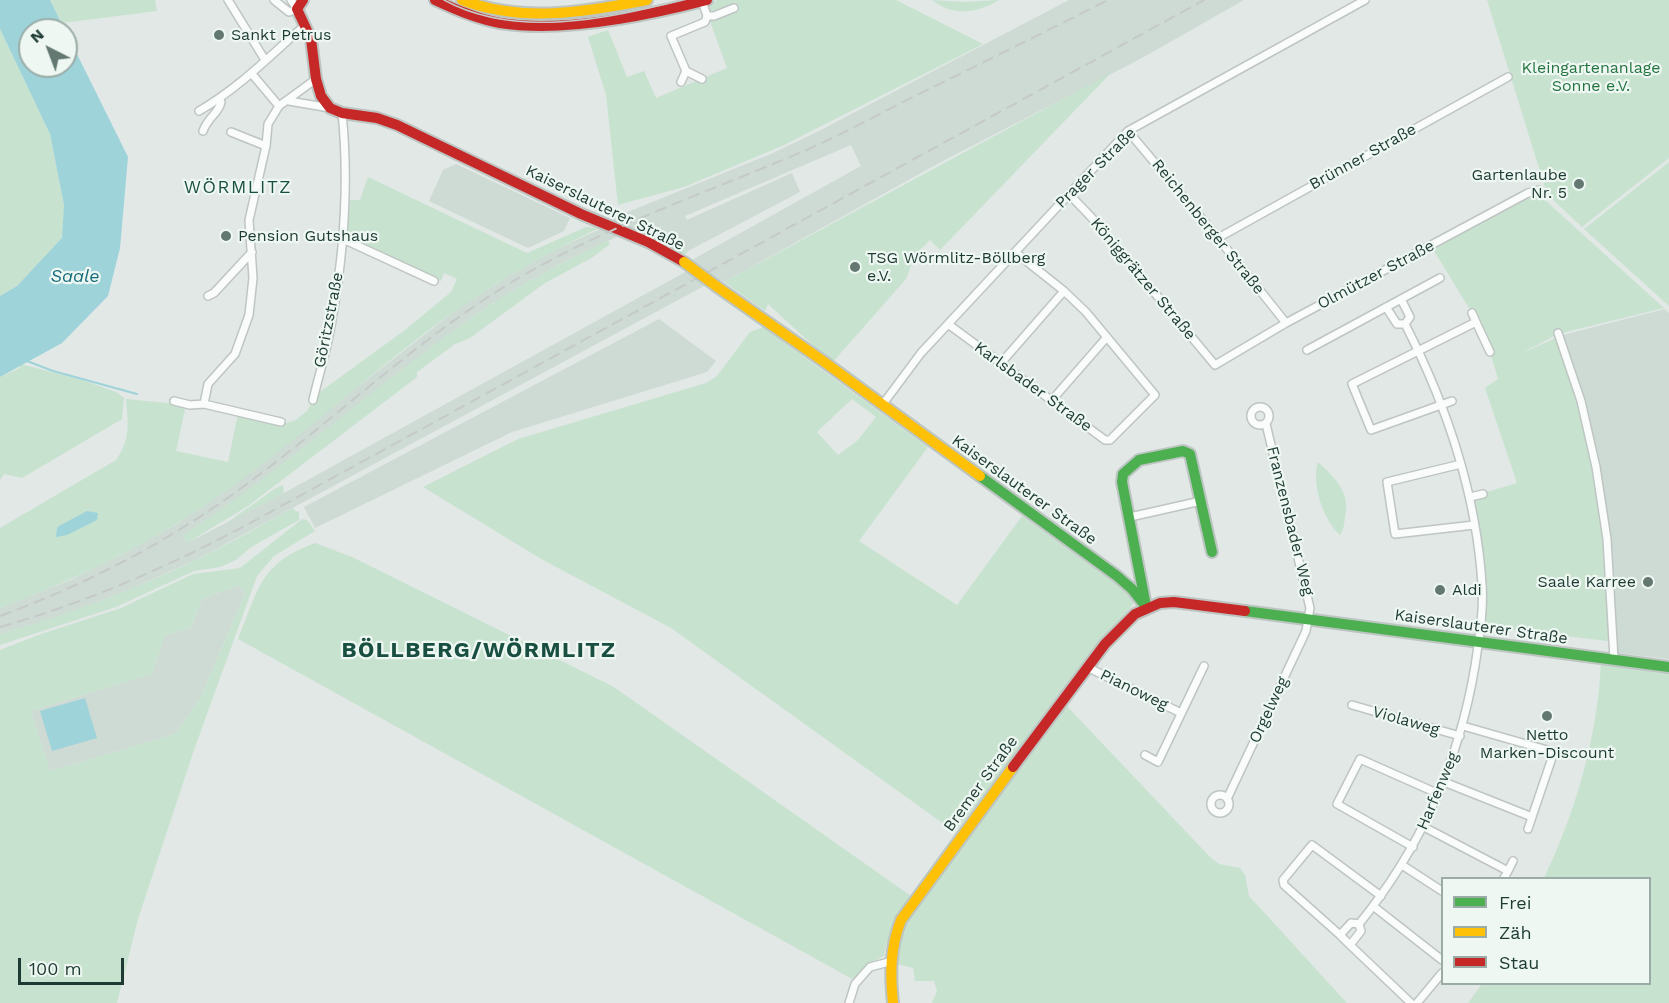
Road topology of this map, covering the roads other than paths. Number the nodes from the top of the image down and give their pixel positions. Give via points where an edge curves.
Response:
1 (228, 0) edge
2 (274, 0) edge
3 (435, 0) edge
4 (462, 0) edge
5 (647, 0) edge
6 (1365, 0) edge
7 (704, 1) edge
8 (297, 3) edge
9 (734, 8) dead end
10 (707, 16) junction
11 (305, 25) junction
12 (265, 60) junction
13 (686, 71) junction
14 (252, 74) junction
15 (1508, 76) dead end
16 (316, 79) junction
17 (702, 79) dead end
18 (681, 82) dead end
19 (219, 100) junction
20 (289, 101) junction
21 (279, 106) junction
22 (330, 108) junction
23 (200, 111) dead end
24 (342, 112) junction
25 (203, 131) dead end
26 (1128, 131) junction
27 (231, 132) dead end
28 (266, 146) junction
29 (1539, 190) dead end
30 (1069, 194) junction
31 (1218, 238) junction
32 (343, 239) junction
33 (252, 252) junction
34 (1015, 252) junction
35 (1440, 278) dead end
36 (434, 281) dead end
37 (1064, 291) junction
38 (208, 296) dead end
39 (1401, 299) junction
40 (1386, 308) junction
41 (1472, 313) dead end
42 (1476, 322) junction
43 (1286, 323) junction
44 (948, 324) junction
45 (1405, 324) junction
46 (1558, 333) dead end
47 (1107, 337) junction
48 (1308, 350) dead end
49 (1418, 350) junction
50 (1490, 352) dead end
51 (1001, 363) junction
52 (1215, 365) joint
53 (313, 400) dead end
54 (1052, 400) junction
55 (174, 401) dead end
56 (1452, 401) dead end
57 (204, 404) junction
58 (883, 404) junction
59 (1443, 404) junction
60 (281, 422) dead end
61 (1266, 424) dead end
62 (1461, 464) junction
63 (1483, 494) dead end
64 (1470, 497) junction
65 (1201, 501) junction
66 (1130, 518) junction
67 (1474, 525) junction
68 (1212, 552) dead end
69 (1146, 607) junction
70 (1309, 620) junction
71 (1479, 642) junction
72 (1614, 659) junction
73 (1204, 666) dead end
74 (1087, 667) junction
75 (1669, 667) edge
76 (1352, 705) dead end
77 (1181, 713) junction
78 (1463, 726) junction
79 (1460, 736) junction
80 (1145, 755) dead end
81 (1444, 782) junction
82 (1439, 794) junction
83 (1227, 799) dead end
84 (1532, 817) junction
85 (1424, 827) junction
86 (1528, 829) dead end
87 (1413, 847) junction
88 (1514, 861) dead end
89 (1402, 865) junction
90 (1508, 871) junction
91 (1505, 877) edge
92 (1441, 890) edge
93 (1381, 896) junction
94 (1373, 906) junction
95 (1359, 924) junction
96 (1340, 935) junction
97 (1350, 945) junction
98 (1441, 958) edge
99 (889, 962) junction
100 (1441, 975) edge
101 (849, 1003) edge
102 (893, 1003) edge
103 (1411, 1003) edge
104 (1417, 1003) edge

1 - 12 street
2 - 8 street via 289,12
3 - 7 street via 475,18 527,27 637,15
4 - 5 street via 501,12 534,13
6 - 26 street, Prager Straße
7 - 10 street
8 - 11 street
9 - 10 street
10 - 13 street via 702,24 671,36
11 - 12 street
11 - 16 street via 311,39
12 - 14 street
13 - 17 street
13 - 18 street
14 - 19 street
14 - 21 street
15 - 31 street, Brünner Straße
16 - 20 street
16 - 22 street
19 - 23 street
19 - 25 street via 221,106 206,120
20 - 21 street
20 - 22 street
21 - 28 street via 268,124
22 - 24 street, Kaiserslauterer Straße
24 - 32 street, Göritzstraße
24 - 58 street, Kaiserslauterer Straße, bridge via 397,125 648,242 684,262
26 - 30 street, Prager Straße
26 - 31 street, Reichenberger Straße
27 - 28 street
28 - 33 street via 249,220
29 - 43 street, Olmützer Straße
30 - 34 street, Prager Straße
30 - 52 street, Königgrätzer Straße
31 - 43 street, Reichenberger Straße
32 - 36 street
32 - 53 street, Göritzstraße via 332,321
33 - 38 street
33 - 57 street via 249,315 235,354 208,384
34 - 37 street, Karlsbader Straße
34 - 44 street, Prager Straße
35 - 39 street
37 - 47 street, Karlsbader Straße
37 - 51 street
39 - 40 street
39 - 45 street via 1410,317
40 - 45 street via 1397,324
40 - 48 street
41 - 42 street
42 - 49 street
42 - 50 street
43 - 52 street, Olmützer Straße
44 - 51 street, Karlsbader Straße
44 - 58 street, Prager Straße
45 - 49 street, Harfenweg
46 - 72 street via 1581,401 1596,467 1606,539
47 - 54 street
47 - 54 street, Karlsbader Straße via 1155,395 1110,440
49 - 59 street, Harfenweg
49 - 59 street via 1352,384 1371,430
51 - 54 street, Karlsbader Straße
55 - 57 street
56 - 59 street
57 - 60 street
58 - 69 street, Kaiserslauterer Straße via 1117,576
59 - 62 street, Harfenweg
61 - 70 street, Franzensbader Weg via 1310,608
62 - 64 street, Harfenweg
62 - 67 street via 1387,482 1395,534
63 - 64 street
64 - 67 street, Harfenweg
65 - 66 street
65 - 66 street via 1191,454 1183,451 1139,460 1124,474 1122,482
65 - 68 street
66 - 69 street
67 - 71 street, Harfenweg via 1482,584
69 - 70 street, Kaiserslauterer Straße via 1174,602
69 - 74 street, Bremer Straße via 1118,629
70 - 71 street, Kaiserslauterer Straße
70 - 83 street, Orgelweg
71 - 72 street, Kaiserslauterer Straße
71 - 78 street, Harfenweg
72 - 75 street, Kaiserslauterer Straße
73 - 77 street, Pianoweg
74 - 77 street, Pianoweg
74 - 99 street, Bremer Straße via 901,920
76 - 79 street, Violaweg
77 - 80 street, Pianoweg via 1158,762
78 - 79 street, Harfenweg
78 - 84 street via 1554,752
79 - 81 street, Harfenweg
81 - 82 street, Harfenweg
81 - 84 street
82 - 85 street, Harfenweg
82 - 87 street via 1360,759 1337,804
84 - 86 street
85 - 87 street, Harfenweg
85 - 90 street
87 - 89 street, Harfenweg
88 - 90 street
89 - 92 street
89 - 93 street, Harfenweg
90 - 91 street
93 - 94 street, Harfenweg
93 - 96 street via 1312,845 1283,880 1284,885
94 - 95 street, Harfenweg
94 - 98 street
95 - 96 street, Harfenweg via 1351,923
95 - 97 street, Harfenweg via 1361,931
96 - 97 street
97 - 103 street
99 - 101 street via 870,967 855,984
99 - 102 street, Bremer Straße
100 - 104 street

